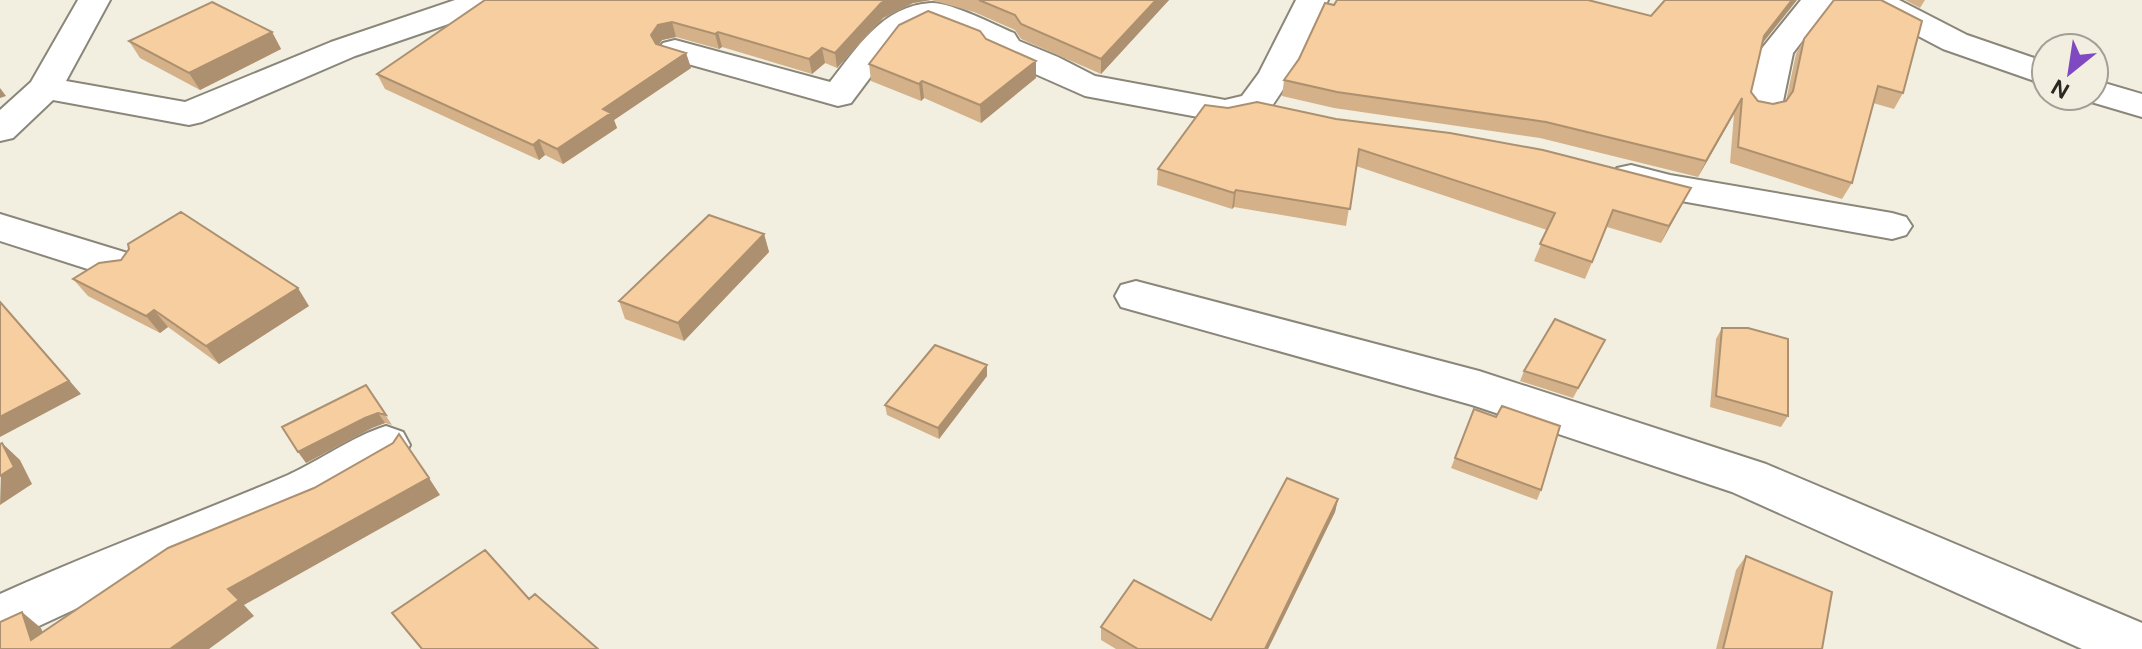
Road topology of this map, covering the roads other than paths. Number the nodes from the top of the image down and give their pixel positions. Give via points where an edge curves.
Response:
1 (94, 0) edge
2 (487, 0) edge
3 (1312, 0) edge
4 (1818, 0) edge
5 (1874, 0) edge
6 (675, 50) edge
7 (2030, 68) edge
8 (45, 88) junction
9 (2110, 96) edge
10 (1255, 104) junction
11 (1764, 106) edge
12 (2142, 106) edge
13 (1294, 113) edge
14 (0, 130) edge
15 (1598, 168) edge
16 (1892, 226) dead end
17 (0, 227) edge
18 (119, 265) edge
19 (1136, 296) dead end
20 (386, 445) edge
21 (0, 620) edge
22 (2142, 649) edge

1 - 8 street
2 - 8 street via 343,49 189,114
3 - 10 street
4 - 11 street via 1776,52
5 - 7 street via 1955,42
6 - 10 street via 838,95 887,32 932,13 989,33 1002,40 1000,46 1085,85 1225,111
8 - 14 street
9 - 12 street
10 - 13 street
15 - 16 street via 1670,187
17 - 18 street
19 - 22 street via 1479,389 1749,478
20 - 21 street via 308,488 106,570

